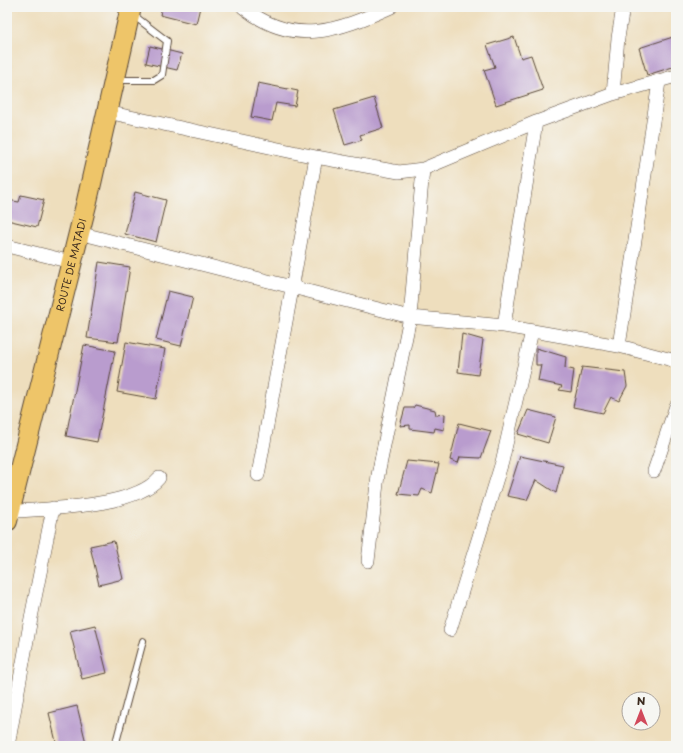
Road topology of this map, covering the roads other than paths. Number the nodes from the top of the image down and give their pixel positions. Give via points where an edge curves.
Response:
1 (243, 7) edge
2 (391, 7) edge
3 (623, 7) edge
4 (131, 10) edge
5 (676, 76) edge
6 (114, 80) junction
7 (659, 82) junction
8 (614, 94) junction
9 (107, 112) junction
10 (536, 122) junction
11 (316, 157) junction
12 (423, 169) junction
13 (79, 233) junction
14 (7, 246) edge
15 (71, 262) junction
16 (292, 288) junction
17 (410, 317) junction
18 (504, 326) junction
19 (532, 331) junction
20 (619, 346) junction
21 (676, 361) edge
22 (676, 406) edge
23 (654, 471) dead end
24 (258, 475) dead end
25 (159, 478) dead end
26 (12, 483) edge
27 (53, 508) junction
28 (8, 517) edge
29 (368, 560) dead end
30 (450, 630) dead end
31 (143, 640) dead end
32 (8, 746) edge
33 (115, 746) edge

1 - 2 street via 259,20 286,31 312,33 365,19
3 - 8 street
4 - 6 main road, ROUTE DE MATADI
4 - 6 lane via 166,41 162,75 154,80
5 - 7 street
6 - 9 main road, ROUTE DE MATADI
7 - 8 street
7 - 20 street
8 - 10 street
9 - 11 street
9 - 13 main road, ROUTE DE MATADI
10 - 12 street
10 - 18 street
11 - 12 street via 399,172
11 - 16 street
12 - 17 street
13 - 15 main road, ROUTE DE MATADI
13 - 16 street
14 - 15 street
15 - 26 main road, ROUTE DE MATADI
16 - 17 street
16 - 24 street
17 - 18 street
17 - 29 street via 377,482
18 - 19 street
19 - 20 street
19 - 30 street via 500,468
20 - 21 street
22 - 23 street
25 - 27 street via 152,487 119,500
26 - 28 main road, ROUTE DE MATADI
27 - 28 street
27 - 32 street
31 - 33 lane

